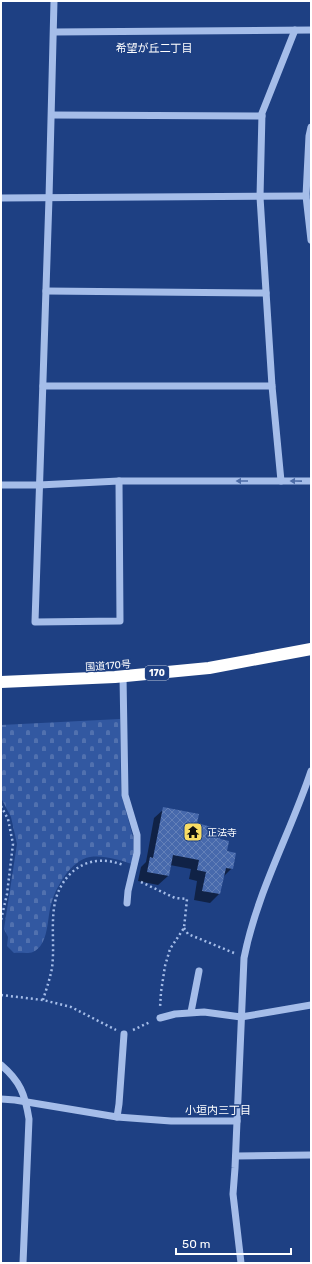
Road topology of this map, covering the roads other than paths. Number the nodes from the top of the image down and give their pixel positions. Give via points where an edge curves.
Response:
1 (54, 1) edge
2 (295, 30) junction
3 (311, 30) edge
4 (54, 32) junction
5 (52, 115) junction
6 (262, 116) junction
7 (311, 127) edge
8 (306, 196) junction
9 (260, 197) junction
10 (1, 198) edge
11 (50, 198) junction
12 (311, 240) edge
13 (46, 292) junction
14 (266, 293) junction
15 (43, 386) junction
16 (272, 386) junction
17 (119, 481) junction
18 (281, 481) junction
19 (311, 481) edge
20 (1, 485) edge
21 (39, 485) junction
22 (311, 649) edge
23 (123, 676) junction
24 (1, 682) edge
25 (311, 771) edge
26 (127, 903) dead end
27 (199, 971) dead end
28 (311, 1005) edge
29 (191, 1012) junction
30 (241, 1017) junction
31 (160, 1018) road end
32 (124, 1034) road end
33 (1, 1065) edge
34 (1, 1099) edge
35 (26, 1102) junction
36 (117, 1116) junction
37 (237, 1121) junction
38 (311, 1155) edge
39 (236, 1156) junction
40 (23, 1263) edge
41 (241, 1263) edge

1 - 4 street
2 - 3 street
2 - 4 street
2 - 6 street
4 - 5 street
5 - 6 street
5 - 11 street
6 - 9 street
7 - 8 street via 308,136
8 - 9 street
8 - 12 street
9 - 11 street
9 - 14 street
10 - 11 street
11 - 13 street
13 - 14 street
13 - 15 street
14 - 16 street
15 - 16 street
15 - 21 street
16 - 18 street
18 -> 17 street
17 - 21 street
17 - 21 street via 120,621 35,622
19 -> 18 street
20 - 21 street
22 - 23 highway, 国道170号 / 170 via 209,668
23 - 24 highway, 国道170号 / 170
23 - 26 street via 125,795 137,835 137,853
25 - 30 street via 249,934 244,958
27 - 29 street
28 - 30 street
29 - 30 street
29 - 31 street
30 - 37 street
32 - 36 street
33 - 35 street via 21,1088
34 - 35 street
35 - 36 street
35 - 40 street via 28,1118
36 - 37 street via 171,1121
37 - 39 street
38 - 39 street
39 - 41 street via 233,1194

